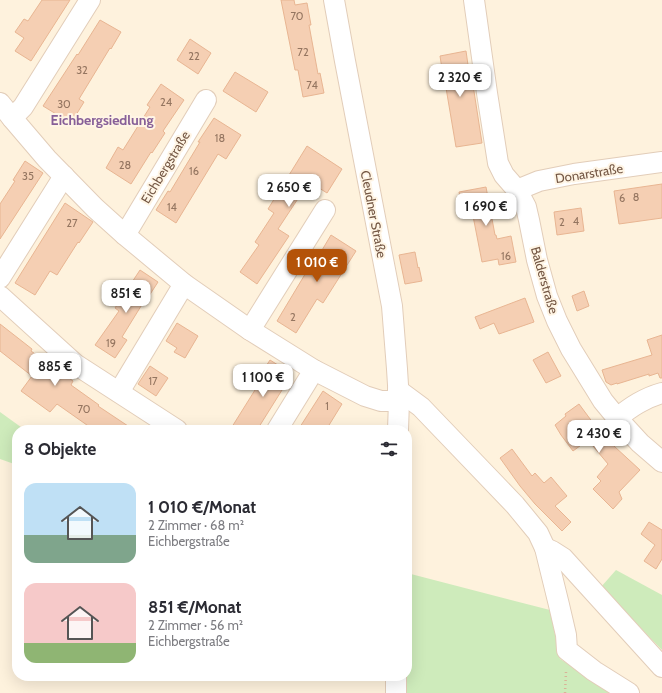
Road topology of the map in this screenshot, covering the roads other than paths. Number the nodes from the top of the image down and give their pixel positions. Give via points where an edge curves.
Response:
1 (90, 0) edge
2 (334, 0) edge
3 (474, 0) edge
4 (206, 100) dead end
5 (6, 111) edge
6 (662, 162) edge
7 (64, 176) junction
8 (518, 190) junction
9 (325, 210) dead end
10 (125, 235) junction
11 (0, 278) edge
12 (184, 284) junction
13 (0, 296) edge
14 (250, 330) junction
15 (314, 370) junction
16 (119, 392) junction
17 (662, 393) edge
18 (398, 395) junction
19 (617, 418) junction
20 (170, 425) edge
21 (280, 425) edge
22 (398, 425) edge
23 (662, 462) edge
24 (544, 548) junction
25 (662, 667) edge
26 (396, 681) edge
27 (396, 693) edge
28 (629, 693) edge

1 - 5 street via 23,107
2 - 18 street, Cleudner Straße via 392,306
3 - 8 street, Balderstraße via 498,163 504,175
4 - 10 street, Eichbergstraße
5 - 7 street
6 - 8 street, Donarstraße via 574,174 539,181
7 - 10 street
7 - 11 street
8 - 19 street, Balderstraße via 526,207 537,260 557,322 584,371
9 - 14 street
10 - 12 street
12 - 14 street
12 - 16 street
13 - 16 street via 75,364
14 - 15 street
15 - 18 street via 365,396 381,401
15 - 21 street
16 - 20 street
17 - 19 street via 631,407
18 - 22 street, Cleudner Straße
18 - 24 street via 421,407 515,505 538,533
19 - 23 street, Balderstraße
24 - 25 street via 563,558
24 - 28 street via 566,635 567,650
26 - 27 street

